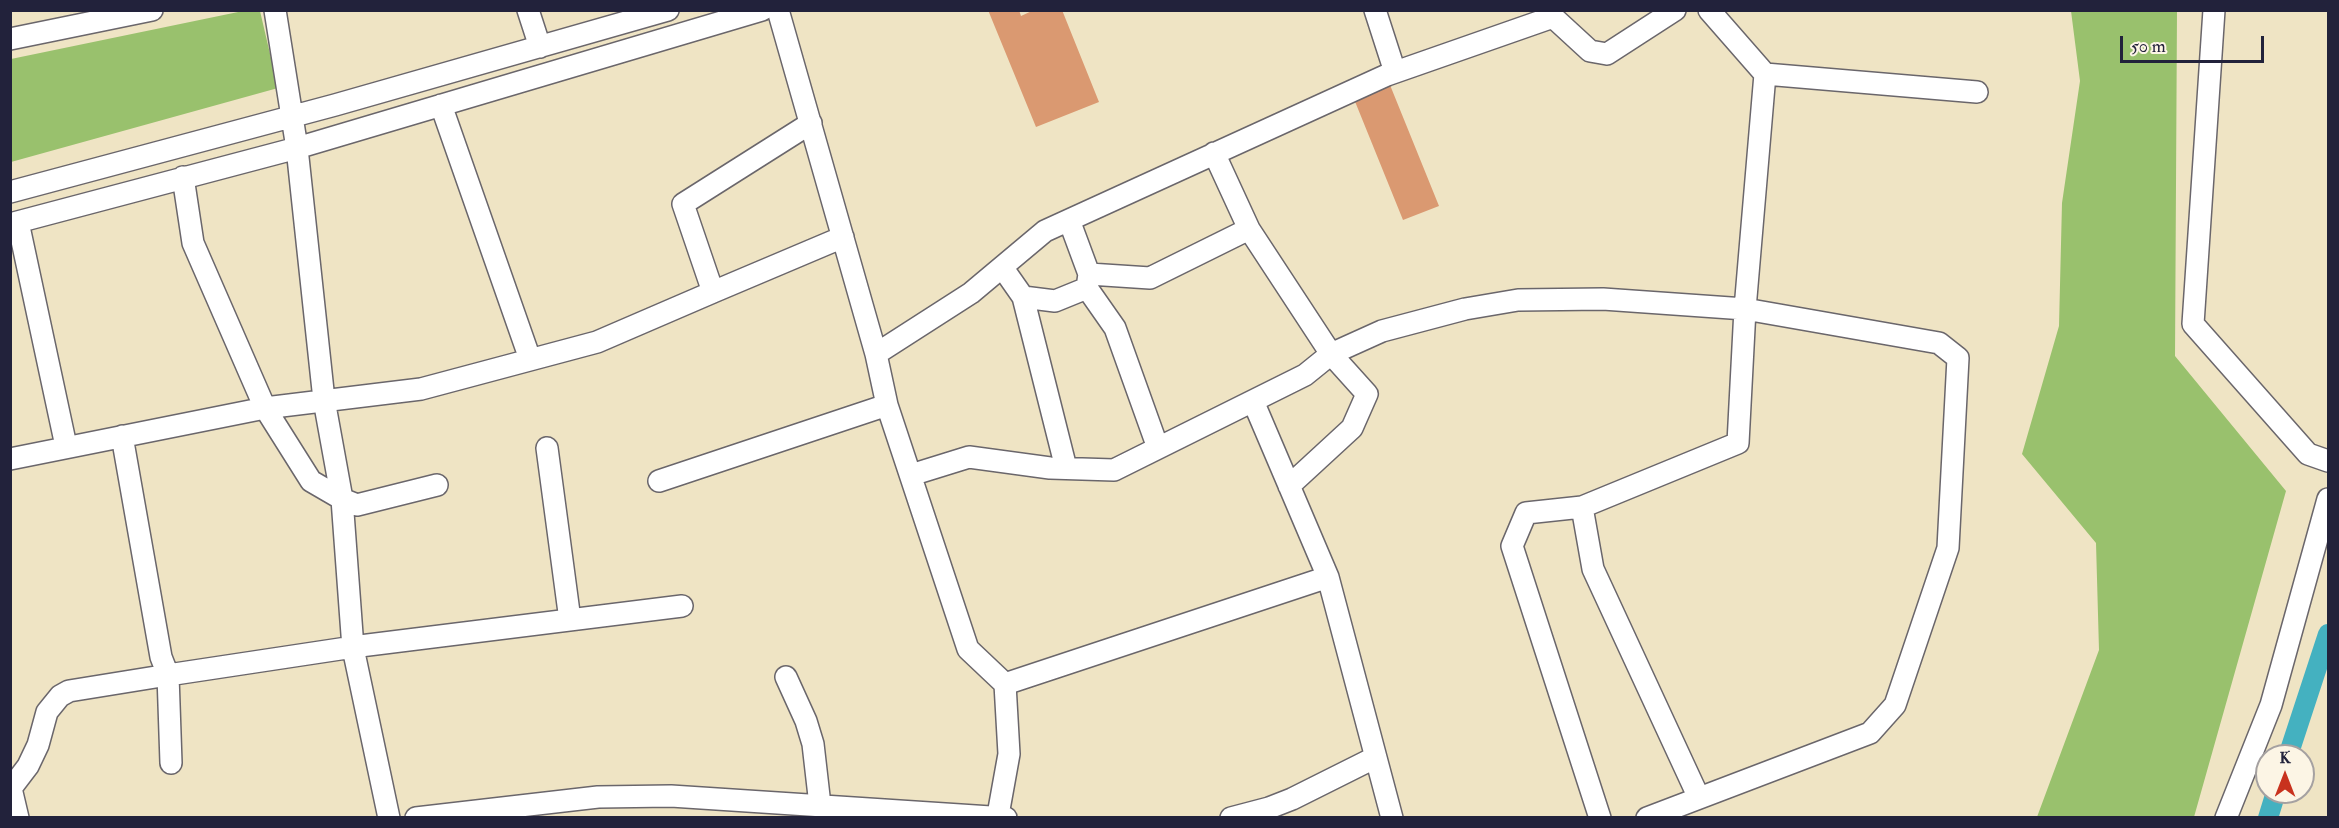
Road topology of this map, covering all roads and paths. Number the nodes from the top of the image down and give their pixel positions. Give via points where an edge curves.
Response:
1 (152, 10) edge
2 (275, 10) edge
3 (528, 10) edge
4 (668, 10) edge
5 (762, 10) edge
6 (778, 10) edge
7 (1375, 10) edge
8 (1676, 10) edge
9 (1709, 10) edge
10 (2214, 10) edge
11 (1552, 14) edge
12 (10, 39) edge
13 (540, 47) junction
14 (1395, 72) junction
15 (1765, 74) junction
16 (1977, 92) dead end
17 (441, 105) junction
18 (292, 116) junction
19 (811, 123) junction
20 (297, 148) junction
21 (1214, 153) junction
22 (183, 177) junction
23 (10, 192) edge
24 (1069, 220) junction
25 (14, 223) edge
26 (1250, 230) junction
27 (843, 237) junction
28 (1002, 267) junction
29 (1088, 281) junction
30 (713, 292) junction
31 (1023, 297) junction
32 (1745, 309) junction
33 (876, 354) junction
34 (1332, 354) junction
35 (530, 359) junction
36 (324, 400) junction
37 (1252, 401) junction
38 (888, 405) junction
39 (265, 408) junction
40 (122, 436) junction
41 (66, 446) junction
42 (547, 448) dead end
43 (1158, 448) junction
44 (10, 459) edge
45 (2328, 461) edge
46 (1066, 468) junction
47 (911, 475) junction
48 (659, 481) dead end
49 (437, 485) dead end
50 (1289, 486) junction
51 (342, 499) junction
52 (2328, 499) edge
53 (1582, 507) junction
54 (1328, 577) junction
55 (682, 606) dead end
56 (570, 620) junction
57 (353, 648) junction
58 (168, 675) junction
59 (786, 678) dead end
60 (1005, 684) junction
61 (1374, 758) junction
62 (171, 763) dead end
63 (11, 786) edge
64 (1699, 798) junction
65 (820, 805) junction
66 (1002, 816) edge
67 (18, 818) edge
68 (389, 818) edge
69 (416, 818) edge
70 (1231, 818) edge
71 (1392, 818) edge
72 (1600, 818) edge
73 (1647, 818) edge
74 (2226, 818) edge

1 - 12 street
2 - 18 street
3 - 13 street
4 - 13 street
5 - 17 street
6 - 19 street
7 - 14 street
8 - 11 street via 1607,54 1590,51
9 - 15 street
10 - 45 street via 2193,324 2308,454
11 - 14 street
13 - 18 street
14 - 21 street
15 - 16 street
15 - 32 street
17 - 20 street
17 - 35 street
18 - 20 street
18 - 23 street
19 - 27 street
19 - 30 street via 683,204
20 - 22 street
20 - 36 street
21 - 24 street
21 - 26 street
22 - 25 street
22 - 39 street via 193,243
24 - 28 street via 1045,231
24 - 29 street
25 - 41 street
26 - 29 street via 1150,278
26 - 34 street
27 - 30 street
27 - 33 street
28 - 31 street
28 - 33 street
29 - 31 street via 1055,301
29 - 43 street via 1115,328
30 - 35 street via 597,342
31 - 46 street
32 - 34 street via 1604,299 1518,300 1465,309 1382,331
32 - 53 street via 1738,443
32 - 64 street via 1939,343 1958,358 1948,548 1895,705 1870,733
33 - 38 street
34 - 37 street via 1305,375
34 - 50 street via 1367,394 1352,428
35 - 36 street via 421,389
36 - 39 street
36 - 51 street
37 - 43 street
37 - 50 street
38 - 47 street
38 - 48 street
39 - 40 street
39 - 51 street via 311,481
40 - 41 street
40 - 58 street via 161,657
41 - 44 street
42 - 56 street
43 - 46 street via 1114,470
46 - 47 street via 969,457
47 - 60 street via 968,649
49 - 51 street via 357,505
50 - 54 street
51 - 57 street
52 - 74 street via 2271,705
53 - 64 street via 1593,569
53 - 72 street via 1526,513 1512,546
54 - 60 street
54 - 61 street
55 - 56 street
56 - 57 street
57 - 58 street
57 - 68 street
58 - 62 street
58 - 63 street via 69,691 60,696 47,712 28,766
59 - 65 street via 813,744
60 - 66 street via 1009,754
61 - 70 street via 1292,799
61 - 71 street
63 - 67 street
64 - 73 street
65 - 66 street
65 - 69 street via 671,796 598,797

